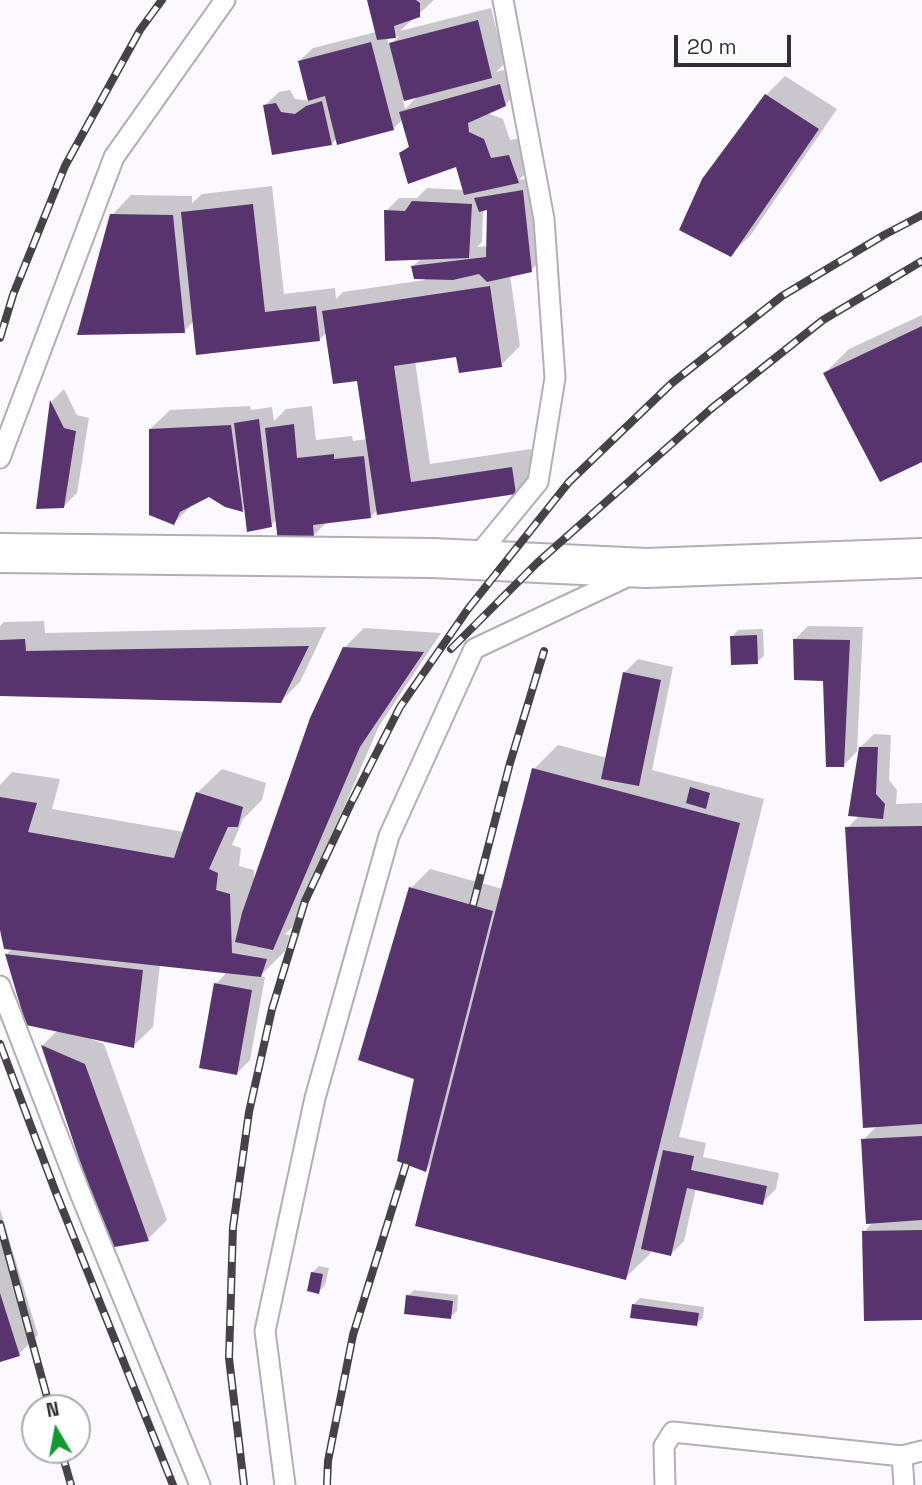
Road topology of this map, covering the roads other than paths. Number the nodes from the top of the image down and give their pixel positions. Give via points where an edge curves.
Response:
1 (225, 0) edge
2 (503, 0) edge
3 (0, 458) edge
4 (0, 553) edge
5 (922, 558) edge
6 (474, 560) junction
7 (646, 568) junction
8 (0, 986) edge
9 (922, 1451) edge
10 (902, 1456) junction
11 (200, 1485) edge
12 (285, 1485) edge
13 (665, 1485) edge
14 (904, 1485) edge

1 - 3 lane via 114,157
2 - 6 lane via 544,219 555,378 538,482
4 - 6 street
5 - 7 street
6 - 7 street
7 - 12 lane via 474,649 389,836 315,1098 265,1331
8 - 11 lane
9 - 10 lane
10 - 13 lane via 673,1432 664,1446
10 - 14 lane

